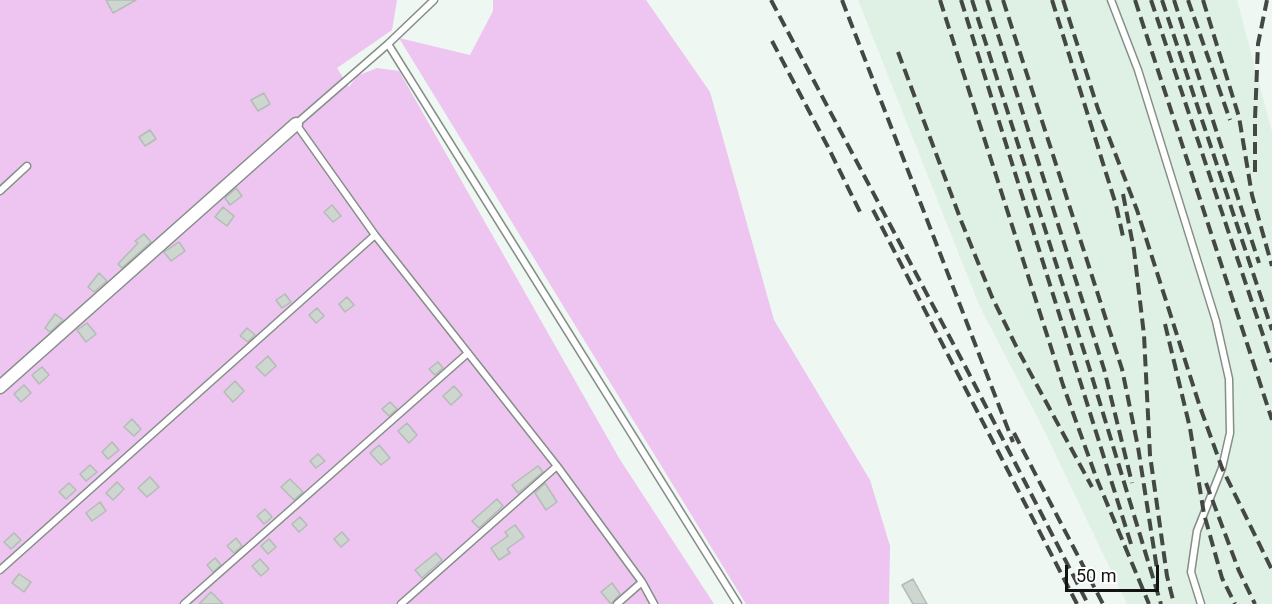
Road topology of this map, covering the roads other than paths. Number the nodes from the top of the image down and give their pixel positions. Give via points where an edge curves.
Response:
1 (434, 0) edge
2 (1111, 0) edge
3 (388, 44) junction
4 (296, 124) junction
5 (27, 166) dead end
6 (0, 191) edge
7 (375, 235) junction
8 (468, 352) junction
9 (0, 387) edge
10 (556, 466) junction
11 (0, 570) edge
12 (642, 582) junction
13 (184, 604) edge
14 (401, 604) edge
15 (617, 604) edge
16 (654, 604) edge
17 (738, 604) edge
18 (1201, 604) edge

1 - 3 lane
2 - 18 lane via 1142,81 1229,378 1230,433 1222,468 1197,531 1191,572
3 - 4 lane
3 - 17 lane
4 - 7 lane
4 - 9 street
5 - 6 lane
7 - 8 lane
7 - 11 lane
8 - 10 lane
8 - 13 lane
10 - 12 lane
10 - 14 lane
12 - 15 lane
12 - 16 lane

